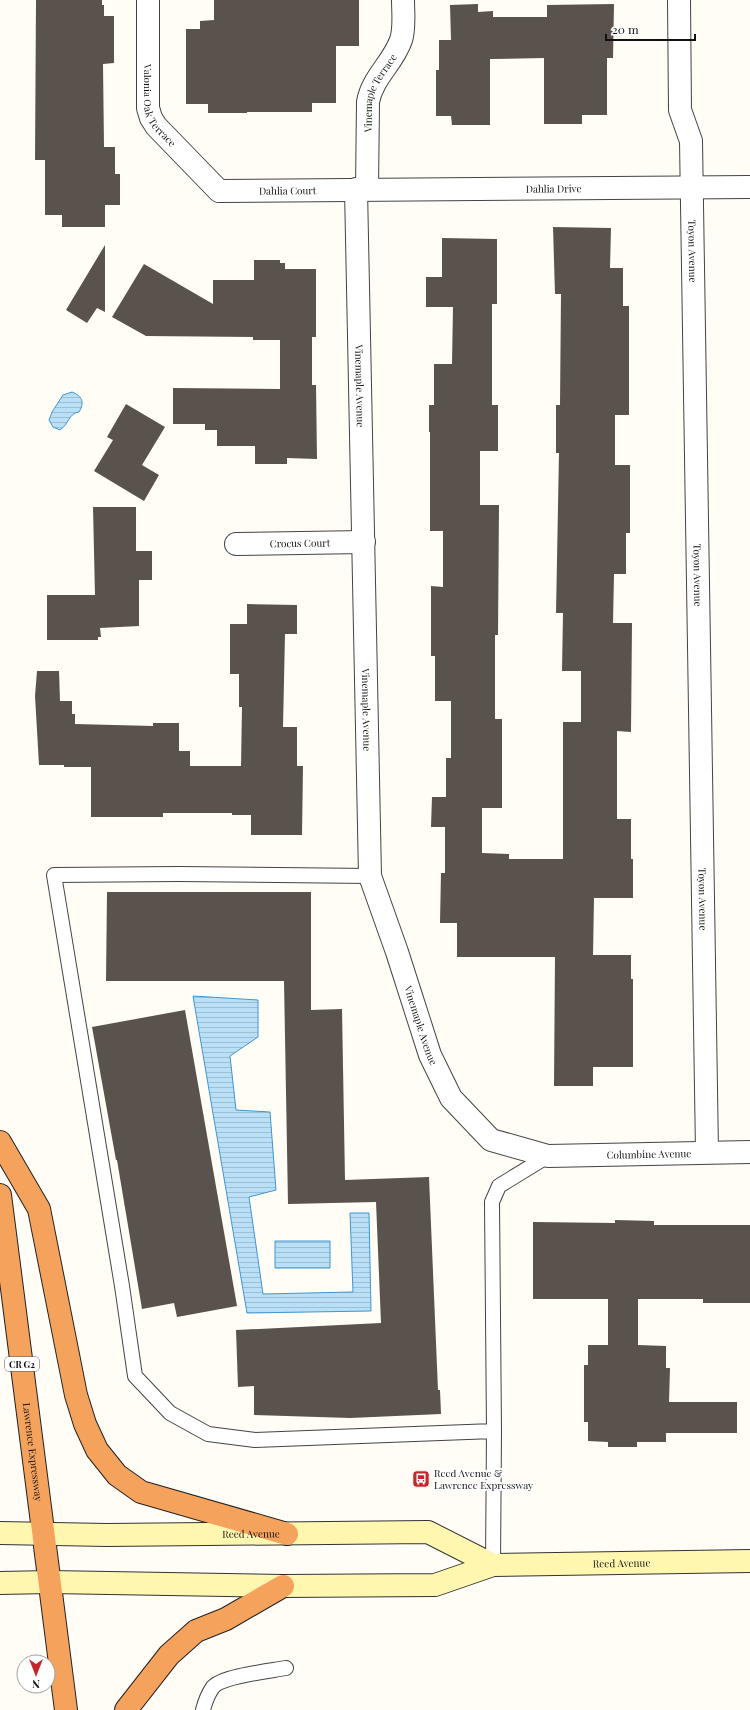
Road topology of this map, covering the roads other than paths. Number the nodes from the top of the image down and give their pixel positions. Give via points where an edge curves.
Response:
1 (148, 0) edge
2 (403, 0) edge
3 (679, 0) edge
4 (691, 187) junction
5 (750, 187) edge
6 (362, 189) junction
7 (219, 191) joint
8 (364, 542) junction
9 (236, 544) dead end
10 (370, 876) junction
11 (0, 1142) edge
12 (707, 1152) junction
13 (750, 1152) edge
14 (548, 1156) junction
15 (0, 1195) edge
16 (494, 1431) junction
17 (0, 1533) edge
18 (44, 1534) junction
19 (287, 1534) junction
20 (750, 1561) edge
21 (493, 1565) junction
22 (50, 1582) junction
23 (0, 1583) edge
24 (283, 1586) junction
25 (286, 1668) dead end
26 (66, 1710) edge
27 (126, 1710) edge
28 (203, 1710) edge

1 - 7 street, Valonia Oak Terrace via 148,97 151,118
2 - 6 street, Vinemaple Terrace via 401,40 370,92
3 - 4 street, Toyon Avenue via 680,110 691,141
4 - 5 street, Dahlia Drive
4 - 6 street, Dahlia Drive
4 - 12 street, Toyon Avenue
6 - 7 street, Dahlia Court
6 - 8 street, Vinemaple Avenue
8 - 9 street, Crocus Court
8 - 10 street, Vinemaple Avenue
10 - 14 street, Vinemaple Avenue via 430,1054 451,1098 491,1140
10 - 16 lane via 54,875 135,1376 170,1413 208,1434 255,1440
11 - 19 highway via 39,1209 76,1395 97,1450 118,1475 141,1492
12 - 13 street, Columbine Avenue
12 - 14 street, Columbine Avenue
14 - 16 lane via 499,1186 492,1202
15 - 18 highway, Lawrence Expressway / CR G2
16 - 21 lane
17 - 18 main road, Reed Avenue
18 - 19 main road, Reed Avenue
18 - 22 highway, Lawrence Expressway / CR G2
19 - 21 main road, Reed Avenue via 428,1532
20 - 21 main road, Reed Avenue
21 - 24 main road, Reed Avenue via 435,1585
22 - 23 main road, Reed Avenue
22 - 24 main road, Reed Avenue
22 - 26 highway, Lawrence Expressway / CR G2
24 - 27 highway via 226,1619 196,1631 169,1655
25 - 28 lane via 235,1677 214,1686

